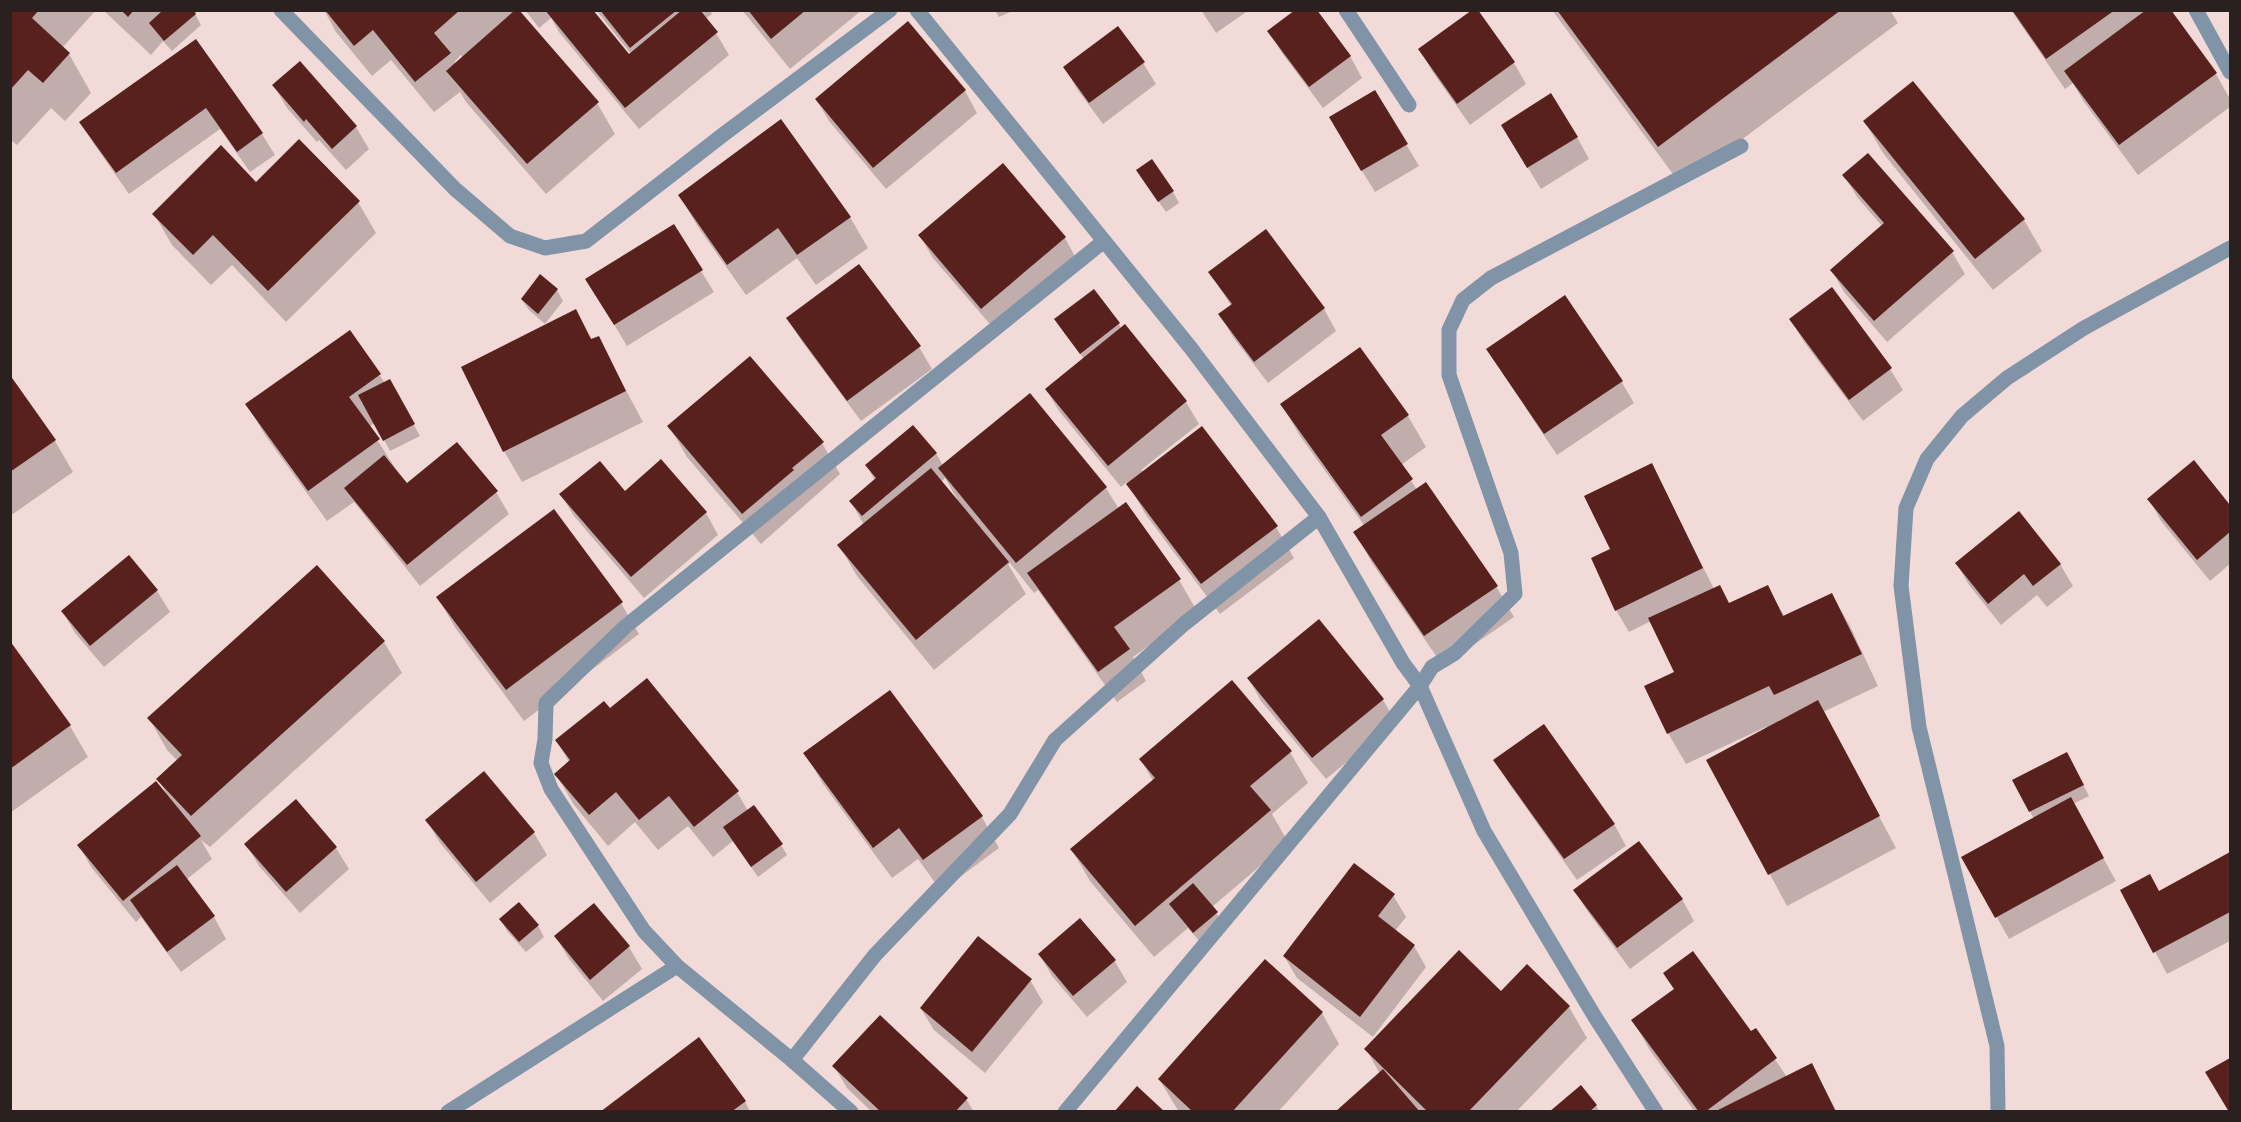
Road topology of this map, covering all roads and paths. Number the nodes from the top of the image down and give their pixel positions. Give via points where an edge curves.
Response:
1 (281, 10) edge
2 (890, 10) edge
3 (917, 10) edge
4 (1346, 10) edge
5 (2196, 10) edge
6 (2230, 72) edge
7 (1409, 105) dead end
8 (1741, 146) dead end
9 (1104, 242) junction
10 (2230, 248) edge
11 (1319, 517) junction
12 (1420, 686) junction
13 (677, 966) junction
14 (792, 1060) junction
15 (448, 1112) edge
16 (851, 1112) edge
17 (1065, 1112) edge
18 (1656, 1112) edge
19 (1998, 1112) edge

1 - 2 street via 455,189 510,236 545,248 586,241
3 - 9 street
4 - 7 street
5 - 6 street
8 - 12 street via 1491,278 1463,300 1449,330 1449,375 1511,554 1515,594 1455,653 1432,667
9 - 11 street via 1190,346
9 - 13 street via 626,626 546,703 541,763 551,789 644,931
10 - 19 street via 2084,328 2007,378 1962,416 1927,459 1906,508 1901,586 1920,727 1997,1047
11 - 12 street
11 - 14 street via 1184,624 1055,740 1010,814 875,955
12 - 17 street
12 - 18 street via 1484,831
13 - 14 street
13 - 15 street
14 - 16 street

